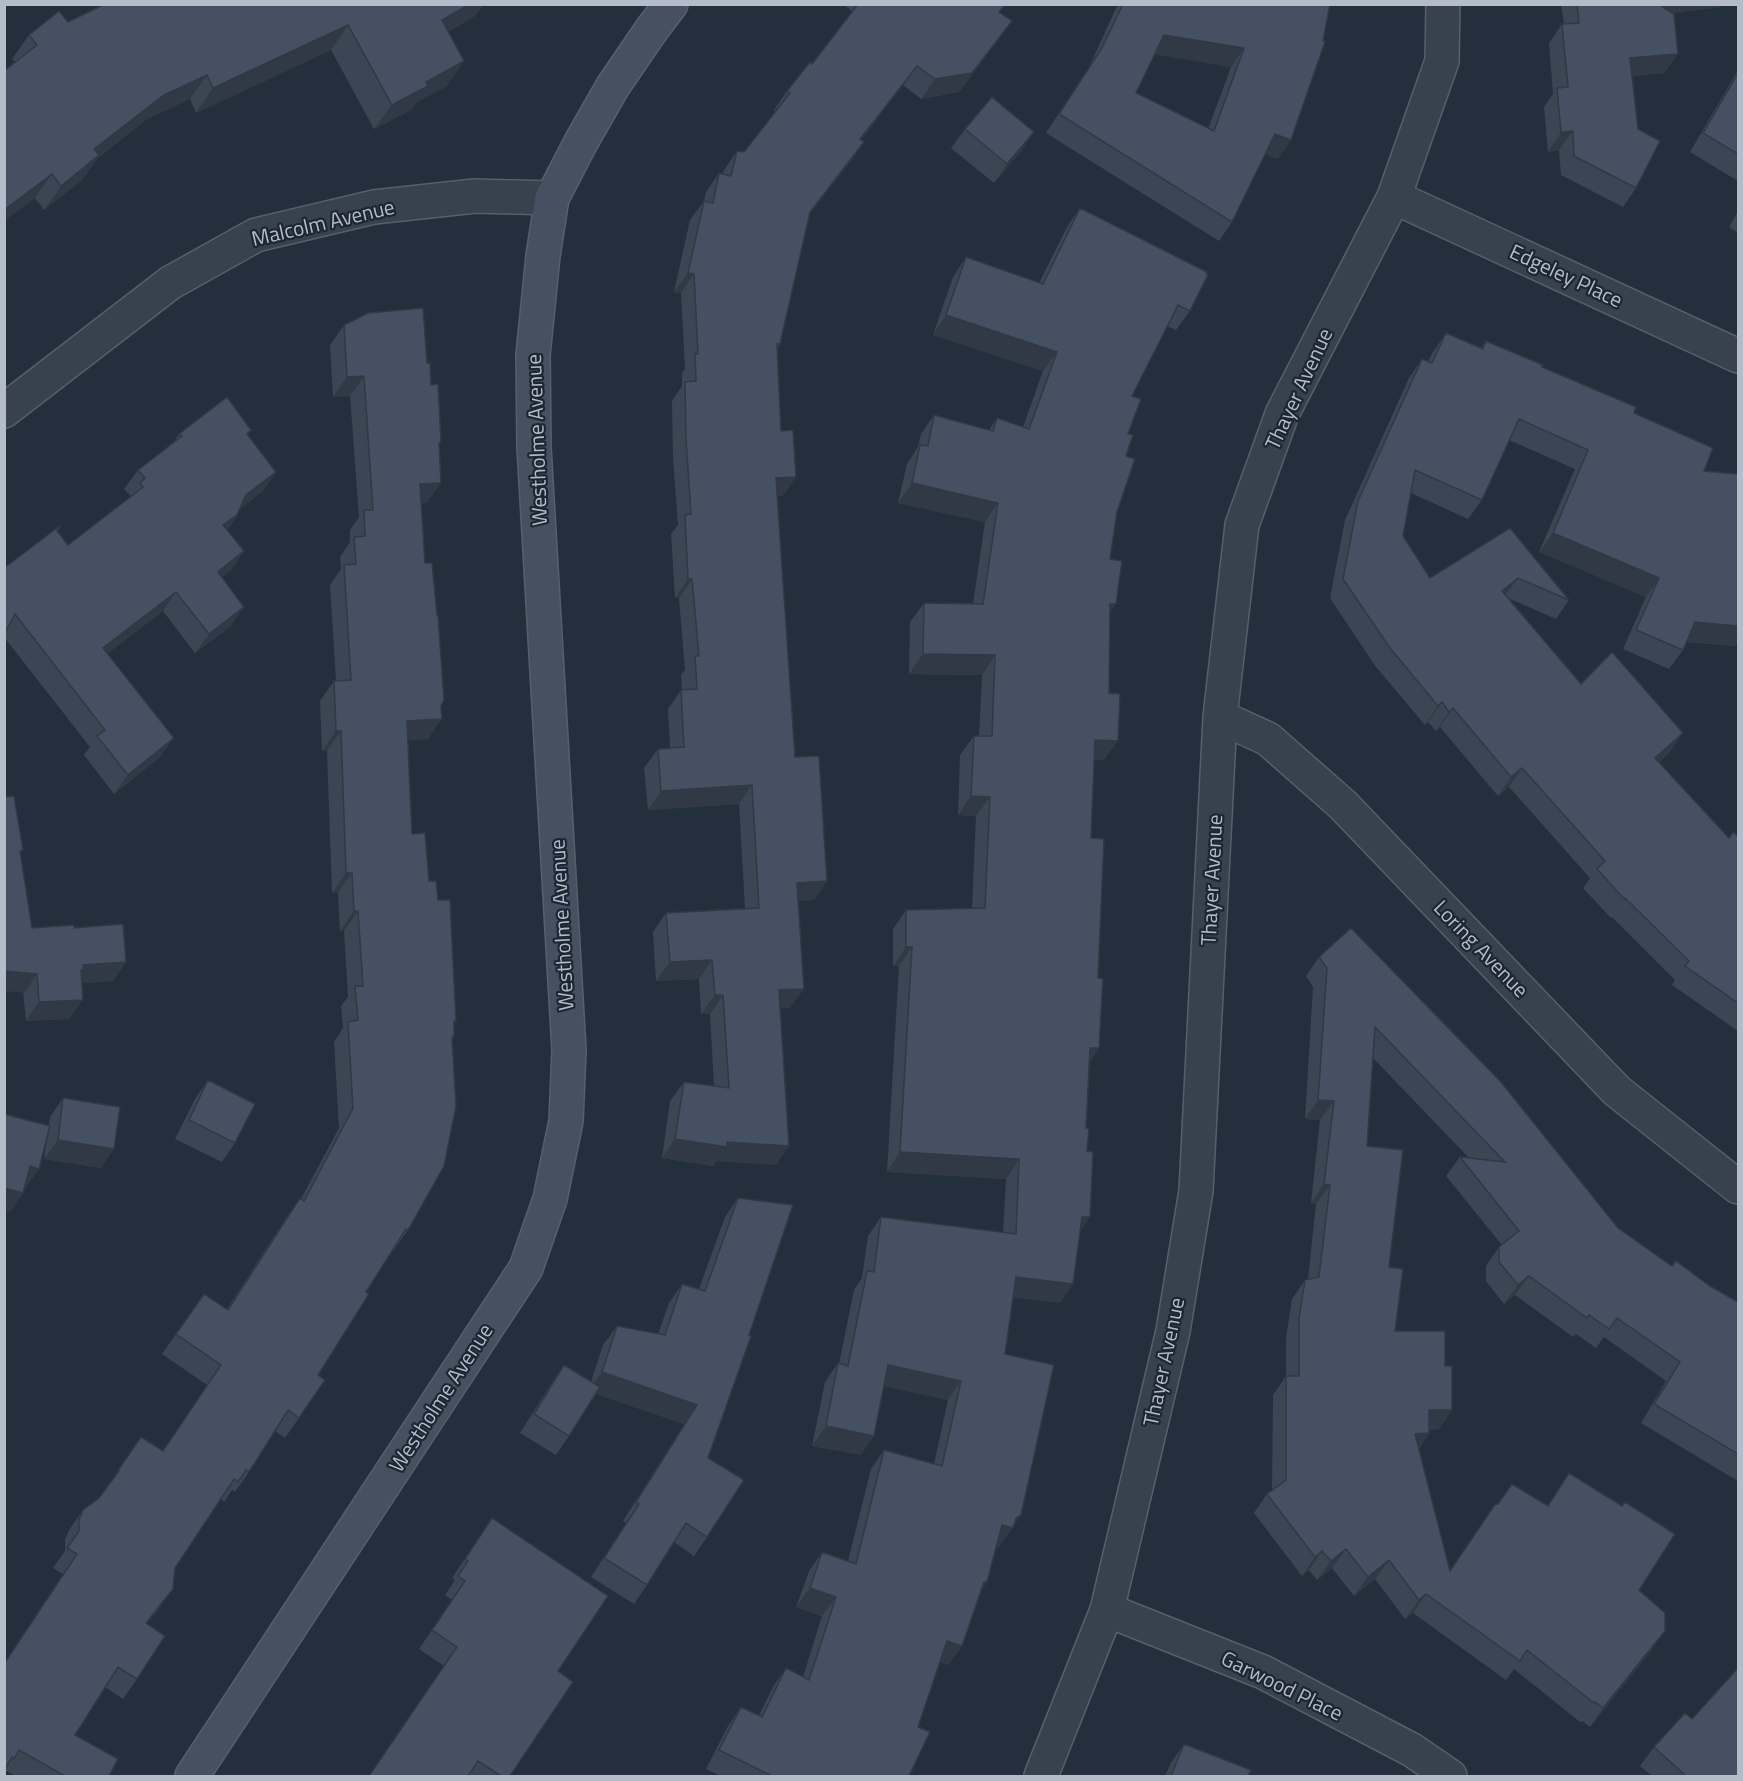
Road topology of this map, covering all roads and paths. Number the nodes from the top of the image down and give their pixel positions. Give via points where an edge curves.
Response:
1 (671, 4) edge
2 (1443, 4) edge
3 (1394, 197) junction
4 (552, 198) junction
5 (1738, 356) edge
6 (4, 411) edge
7 (1220, 717) junction
8 (1738, 1187) edge
9 (1107, 1610) junction
10 (192, 1776) edge
11 (1041, 1776) edge
12 (1450, 1776) edge

1 - 4 street, Westholme Avenue via 613,86
2 - 3 street, Thayer Avenue via 1442,61
3 - 5 street, Edgeley Place
3 - 7 street, Thayer Avenue via 1282,414 1242,525
4 - 6 street, Malcolm Avenue via 476,196 374,207 256,235 170,283
4 - 10 street, Westholme Avenue via 533,355 534,447 569,1050 566,1121 550,1199 526,1268
7 - 8 street, Loring Avenue via 1268,739 1343,805 1617,1091
7 - 9 street, Thayer Avenue via 1196,1191 1173,1331
9 - 11 street, Thayer Avenue
9 - 12 street, Garwood Place via 1263,1672 1412,1750

